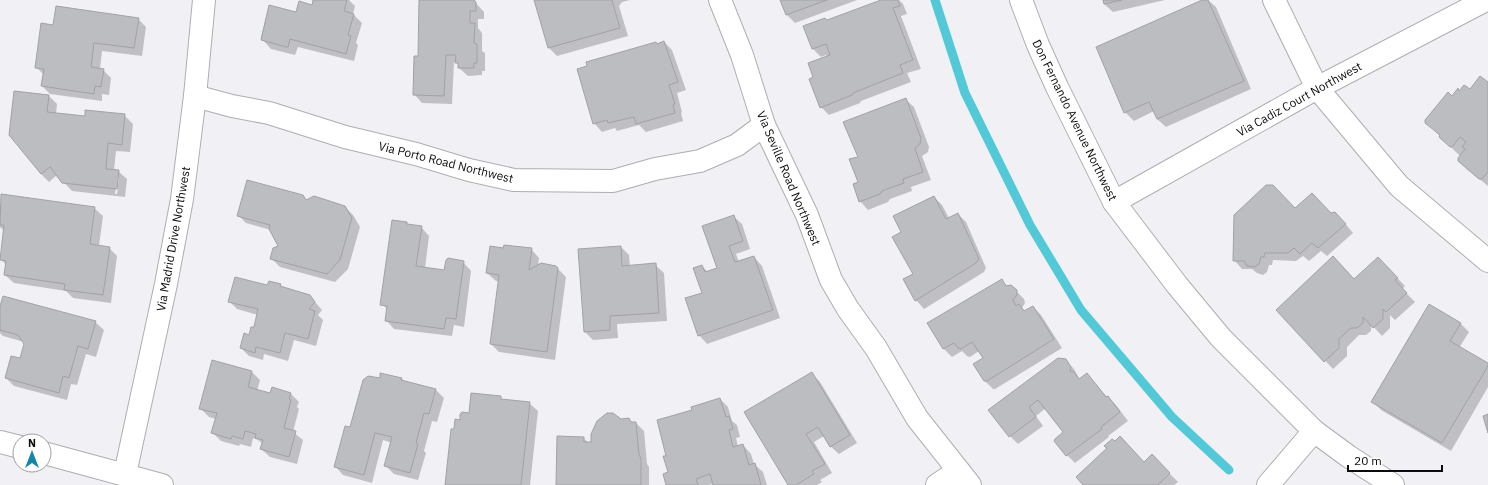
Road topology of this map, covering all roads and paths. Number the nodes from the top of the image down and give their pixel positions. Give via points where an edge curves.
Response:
1 (204, 0) edge
2 (720, 0) edge
3 (1021, 0) edge
4 (1274, 0) edge
5 (1486, 0) edge
6 (1317, 88) junction
7 (195, 96) junction
8 (764, 125) junction
9 (1114, 202) junction
10 (1488, 261) edge
11 (1314, 431) junction
12 (0, 442) edge
13 (12, 445) edge
14 (52, 455) edge
15 (125, 474) junction
16 (964, 478) edge
17 (162, 485) edge
18 (938, 485) edge
19 (1268, 485) edge
20 (1393, 485) edge

1 - 7 street, Via Madrid Drive Northwest
2 - 8 street, Via Seville Road Northwest via 742,55
3 - 9 street, Don Fernando Avenue Northwest via 1057,87
4 - 6 street
5 - 6 street, Via Cadiz Court Northwest
6 - 9 street, Via Cadiz Court Northwest
6 - 10 street via 1399,186
7 - 8 street, Via Porto Road Northwest via 269,113 345,137 514,180 613,181 655,169 700,161 737,145
7 - 15 street, Via Madrid Drive Northwest via 181,207
8 - 16 street, Via Seville Road Northwest via 807,214 831,280 876,348 917,418
9 - 11 street, Don Fernando Avenue Northwest via 1221,338
11 - 19 street
11 - 20 street, Don Fernando Avenue Northwest
12 - 13 street
14 - 15 street
15 - 17 street
16 - 18 street

